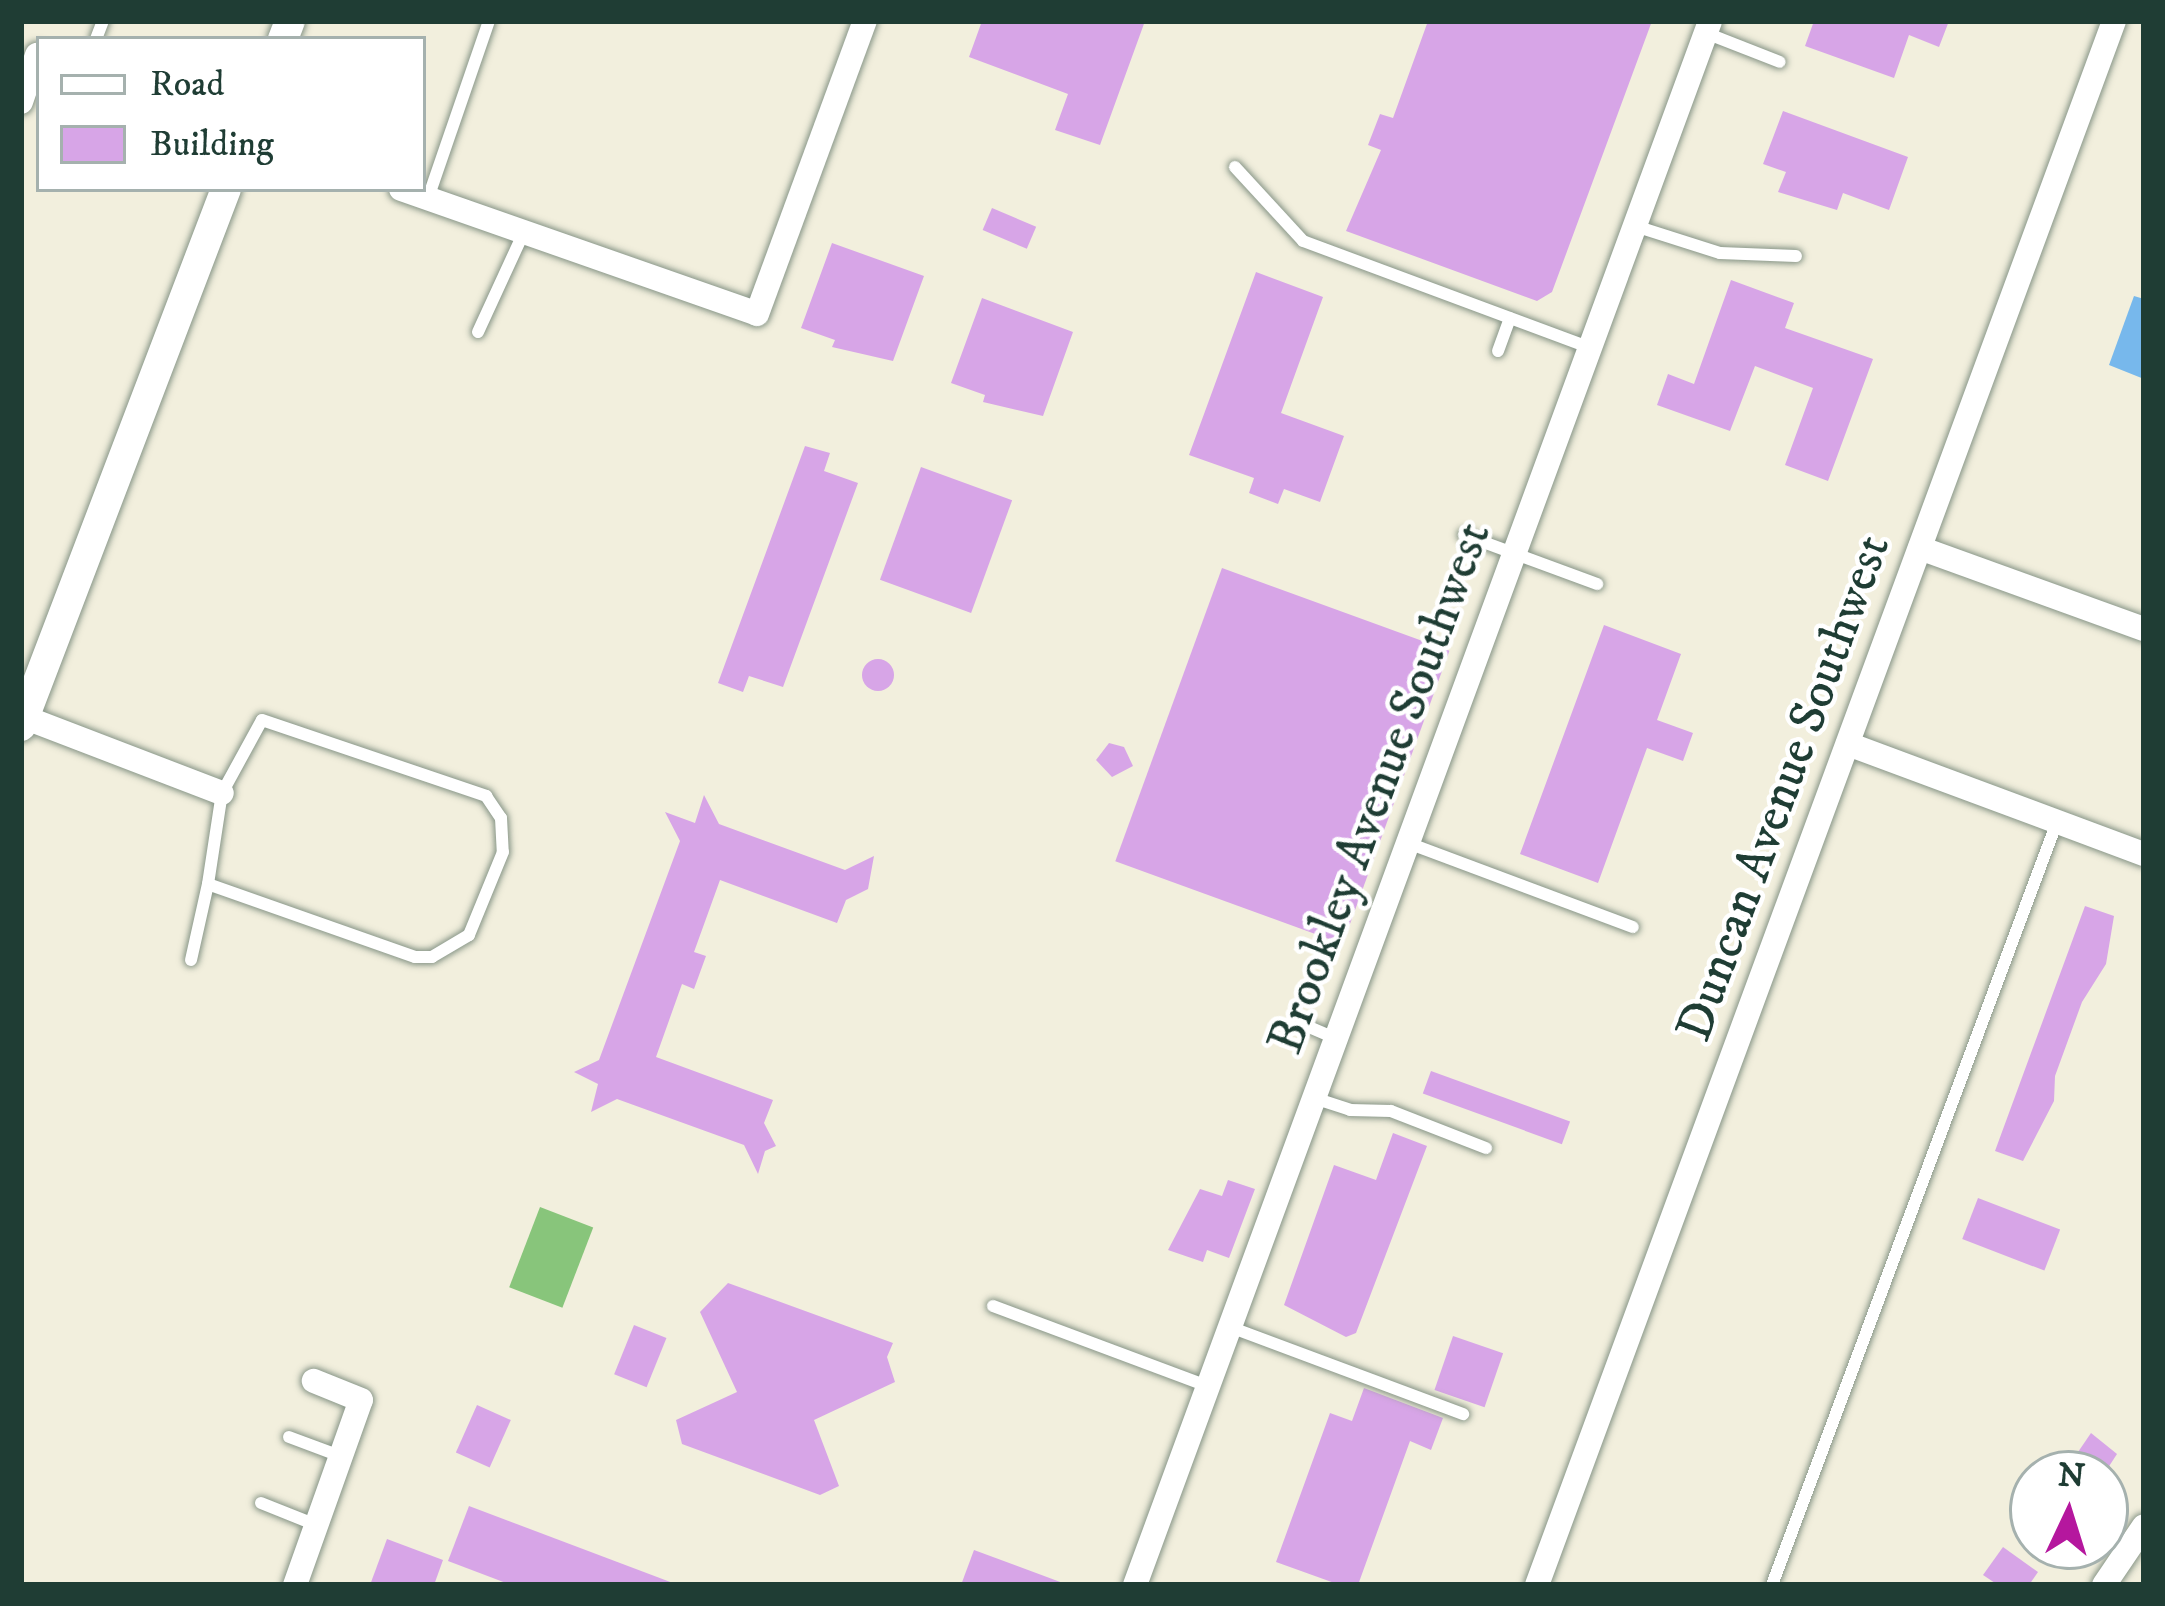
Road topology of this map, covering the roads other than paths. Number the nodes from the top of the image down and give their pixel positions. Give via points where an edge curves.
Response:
1 (489, 21) edge
2 (865, 21) edge
3 (2114, 21) edge
4 (1708, 27) edge
5 (36, 61) edge
6 (1780, 62) dead end
7 (21, 102) edge
8 (1235, 166) dead end
9 (225, 192) edge
10 (409, 192) edge
11 (428, 199) junction
12 (1635, 226) junction
13 (524, 232) junction
14 (1796, 256) dead end
15 (1510, 318) junction
16 (478, 332) dead end
17 (1590, 348) junction
18 (1498, 351) dead end
19 (1464, 535) dead end
20 (1920, 548) junction
21 (1514, 554) junction
22 (1597, 584) dead end
23 (2144, 629) edge
24 (22, 720) edge
25 (1848, 744) junction
26 (222, 793) junction
27 (2057, 822) junction
28 (1408, 843) junction
29 (2144, 854) edge
30 (208, 884) junction
31 (1633, 927) dead end
32 (190, 960) dead end
33 (1309, 1027) dead end
34 (1336, 1038) junction
35 (1314, 1098) junction
36 (1486, 1148) dead end
37 (993, 1306) dead end
38 (1230, 1327) junction
39 (314, 1382) dead end
40 (1208, 1387) junction
41 (1463, 1414) dead end
42 (289, 1437) dead end
43 (341, 1456) junction
44 (261, 1503) dead end
45 (316, 1525) junction
46 (2144, 1526) edge
47 (295, 1585) edge
48 (1135, 1585) edge
49 (1537, 1585) edge
50 (1772, 1585) edge
51 (2104, 1585) edge

1 - 11 lane
2 - 13 street via 758,314
3 - 20 street, Duncan Avenue Southwest
4 - 6 lane
4 - 12 street, Brookley Avenue Southwest
5 - 7 street
8 - 15 lane via 1304,241
9 - 24 street
10 - 11 street
11 - 13 street
12 - 14 lane via 1720,253
12 - 17 street, Brookley Avenue Southwest
13 - 16 lane
15 - 17 lane
15 - 18 lane
17 - 21 street, Brookley Avenue Southwest
19 - 21 lane
20 - 23 street
20 - 25 street, Duncan Avenue Southwest
21 - 22 lane
21 - 28 street, Brookley Avenue Southwest
24 - 26 street
25 - 27 street
25 - 49 street, Duncan Avenue Southwest
26 - 30 lane
26 - 30 lane via 262,720 486,796 501,818 502,852 482,916 453,949 432,957
27 - 29 street
27 - 50 lane
28 - 31 lane
28 - 34 street, Brookley Avenue Southwest
30 - 32 lane
33 - 34 lane
34 - 35 street, Brookley Avenue Southwest
35 - 36 lane via 1350,1111 1391,1111
35 - 38 street, Brookley Avenue Southwest
37 - 40 lane
38 - 40 street, Brookley Avenue Southwest
38 - 41 lane
39 - 43 street via 361,1400
40 - 48 street, Brookley Avenue Southwest
42 - 43 lane
43 - 45 street
44 - 45 lane
45 - 47 street
46 - 51 street

